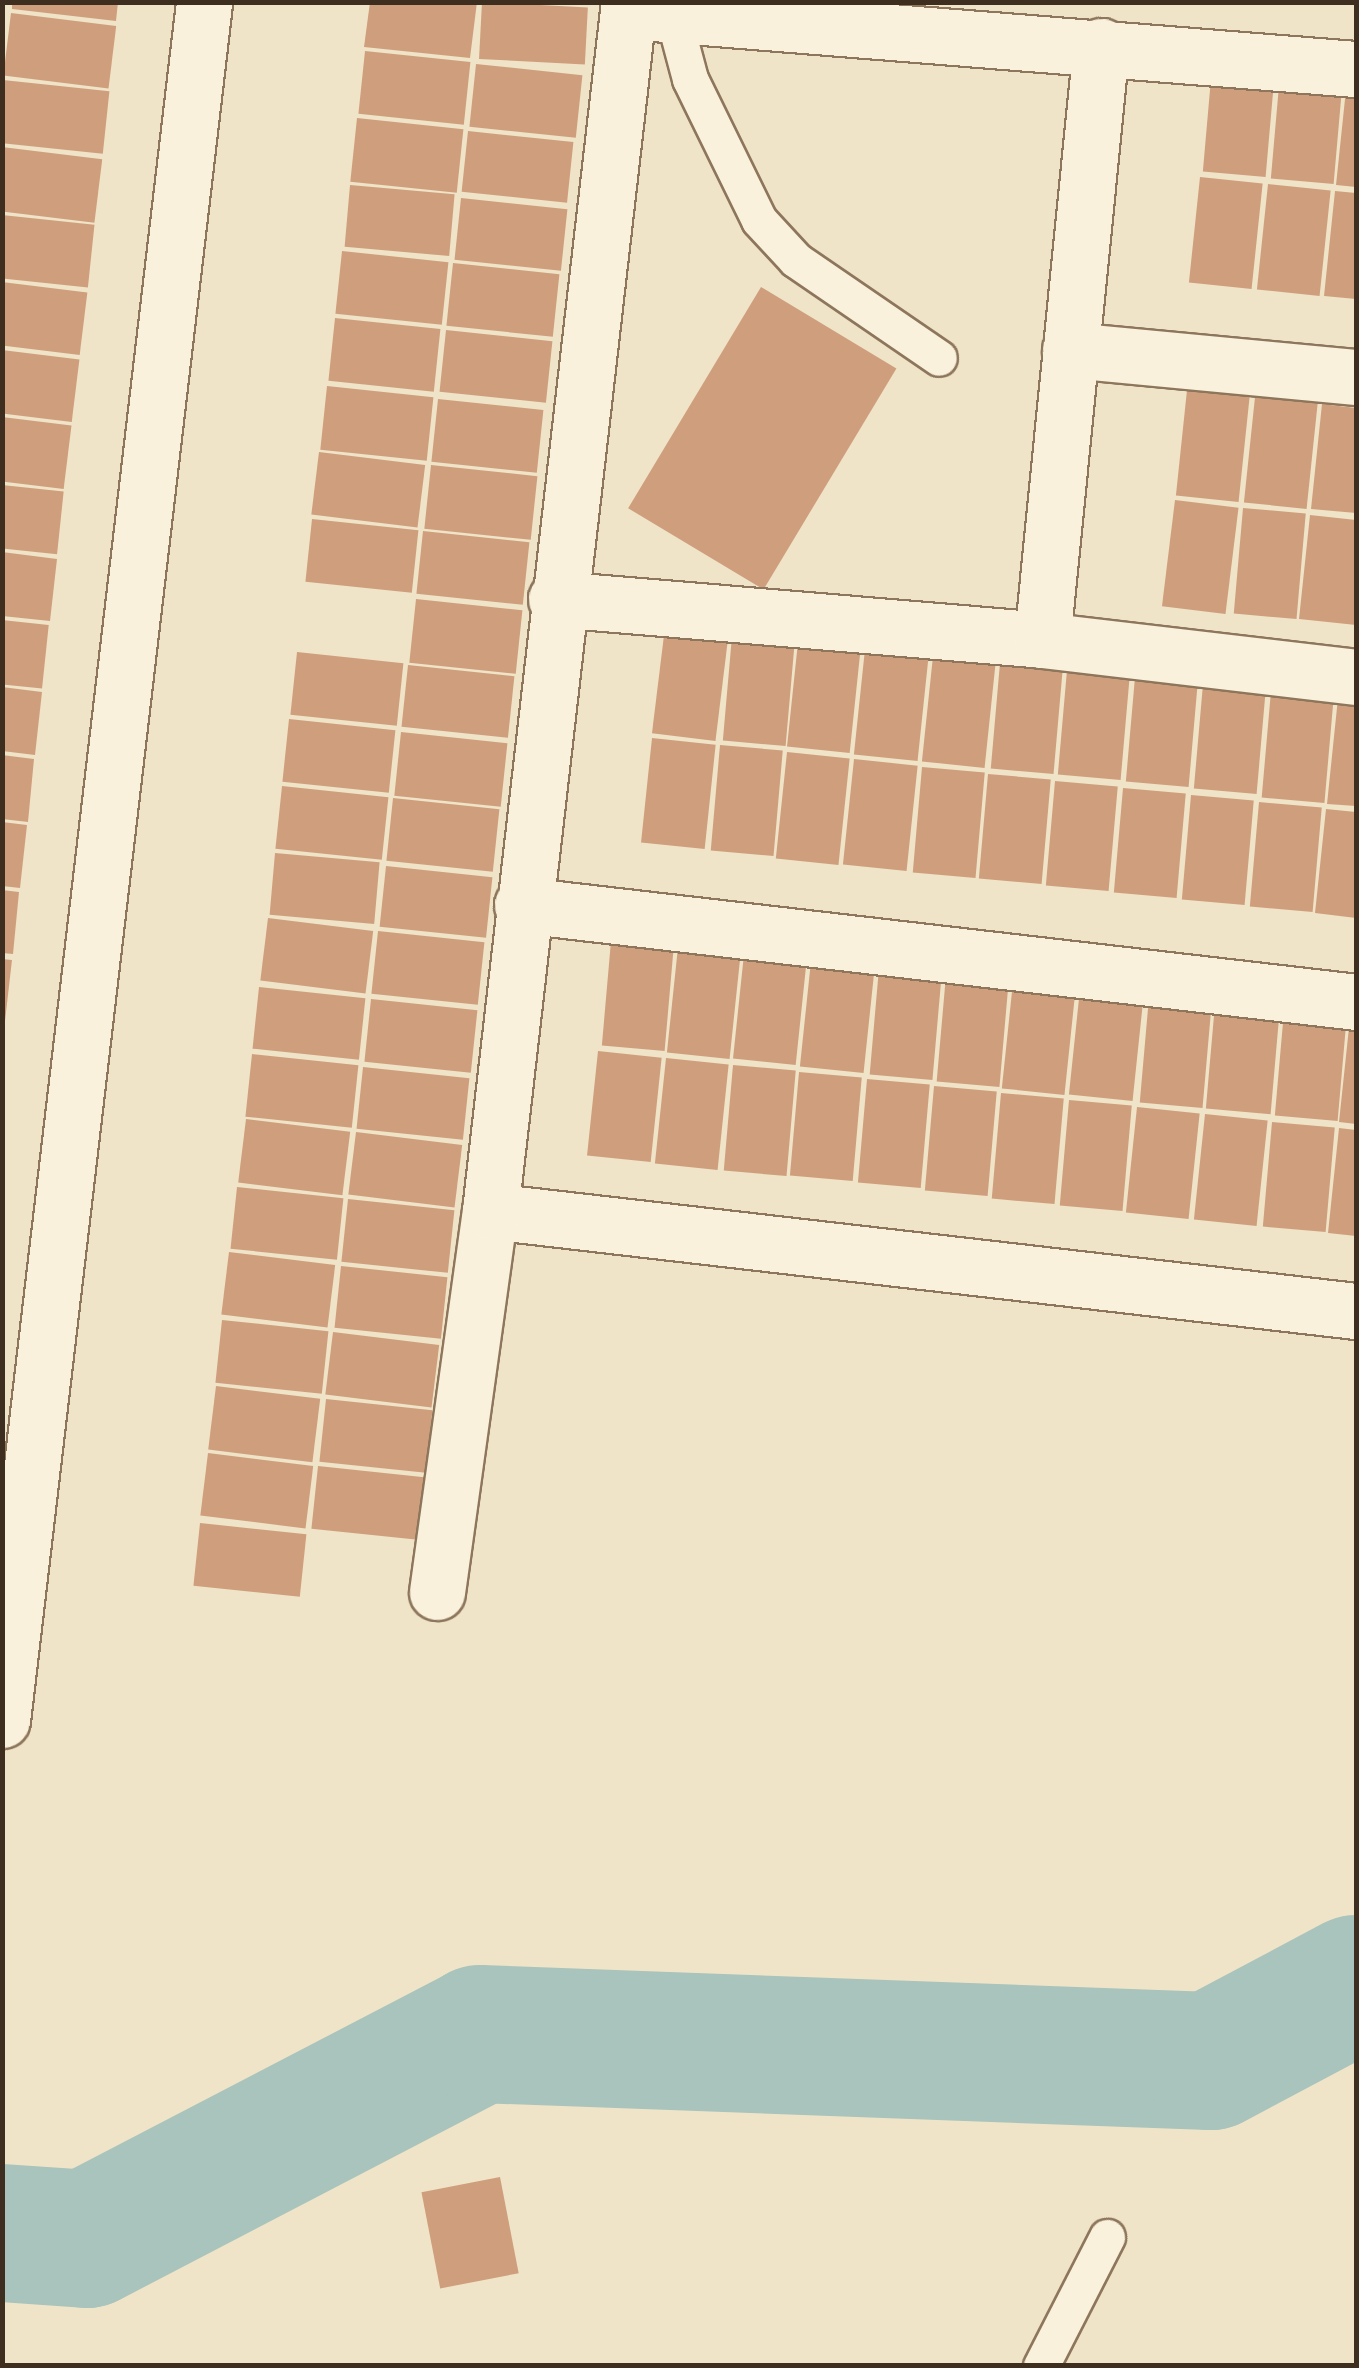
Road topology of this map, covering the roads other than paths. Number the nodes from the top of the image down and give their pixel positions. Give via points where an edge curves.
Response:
1 (204, 2) edge
2 (643, 10) edge
3 (1101, 46) junction
4 (1356, 69) edge
5 (1070, 350) junction
6 (939, 358) dead end
7 (1356, 377) edge
8 (556, 600) junction
9 (1042, 640) junction
10 (1356, 678) edge
11 (522, 905) junction
12 (1356, 1002) edge
13 (490, 1211) junction
14 (1356, 1310) edge
15 (438, 1592) dead end
16 (2, 1720) edge
17 (1107, 2237) dead end
18 (1041, 2366) edge

1 - 16 street
2 - 3 street
2 - 6 lane via 690,79 759,220 796,260
2 - 8 street
3 - 4 street
3 - 5 street
5 - 7 street
5 - 9 street
8 - 9 street
8 - 11 street
9 - 10 street
11 - 12 street
11 - 13 street
13 - 14 street
13 - 15 street
17 - 18 lane

